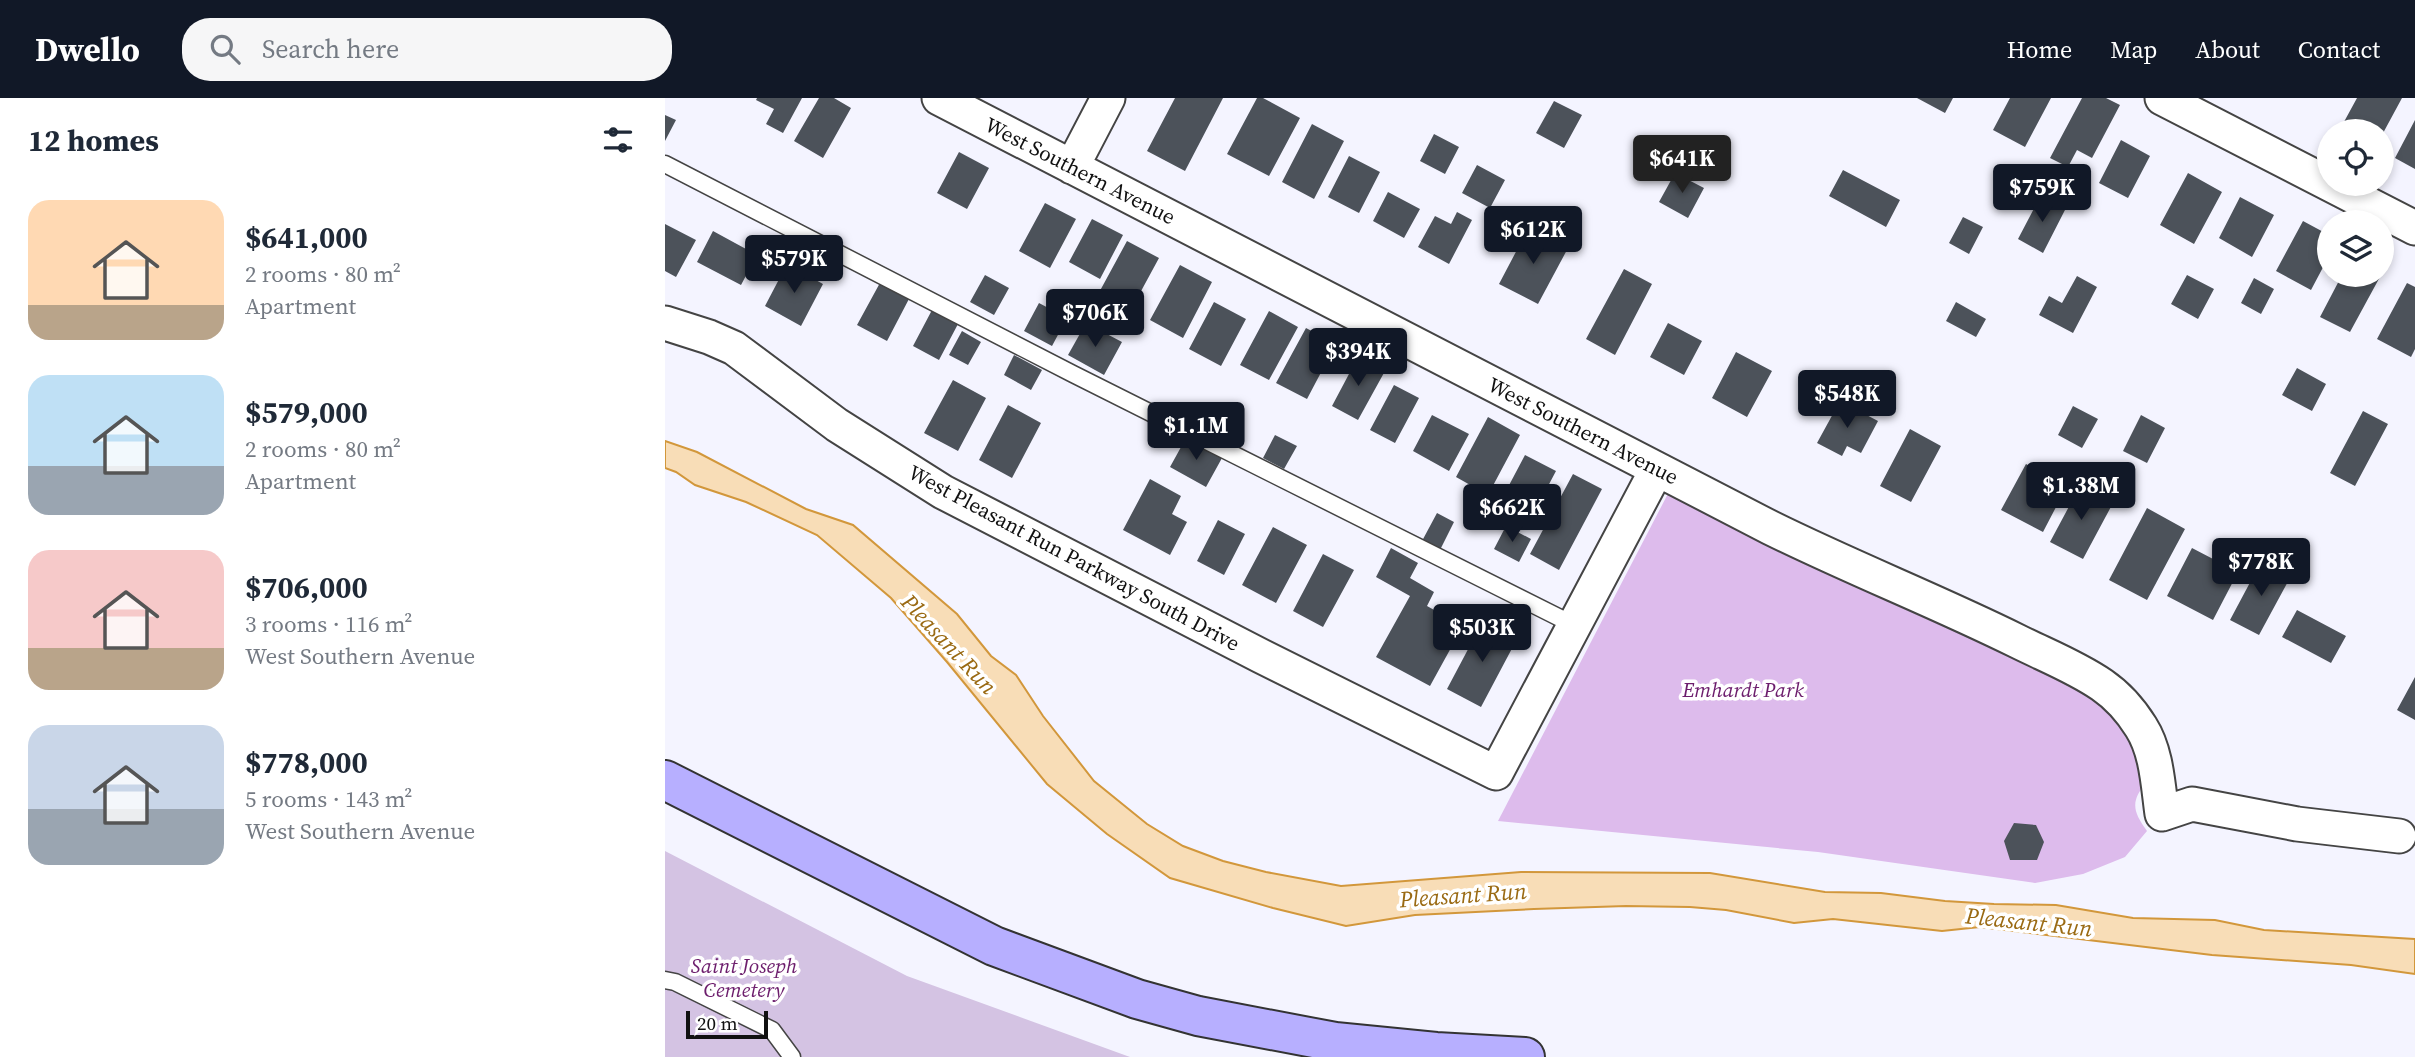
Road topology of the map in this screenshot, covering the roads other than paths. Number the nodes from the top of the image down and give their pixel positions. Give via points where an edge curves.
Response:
1 (939, 98) edge
2 (1108, 98) edge
3 (2162, 98) edge
4 (665, 164) edge
5 (1072, 167) junction
6 (2415, 228) edge
7 (665, 323) edge
8 (1657, 469) junction
9 (1574, 625) junction
10 (665, 780) edge
11 (2399, 836) dead end
12 (665, 980) edge
13 (792, 1057) edge
14 (1525, 1057) edge

1 - 5 street, West Southern Avenue
2 - 5 street
3 - 6 street
4 - 9 lane
5 - 8 street, West Southern Avenue
7 - 9 street, West Pleasant Run Parkway South Drive via 734,348 837,425 943,492 1496,773
8 - 9 street
8 - 11 street, West Southern Avenue via 2101,685 2143,730 2153,756 2162,814 2192,804 2297,824
10 - 14 street via 994,946 1137,999 1198,1016 1335,1042
12 - 13 lane via 772,1030

